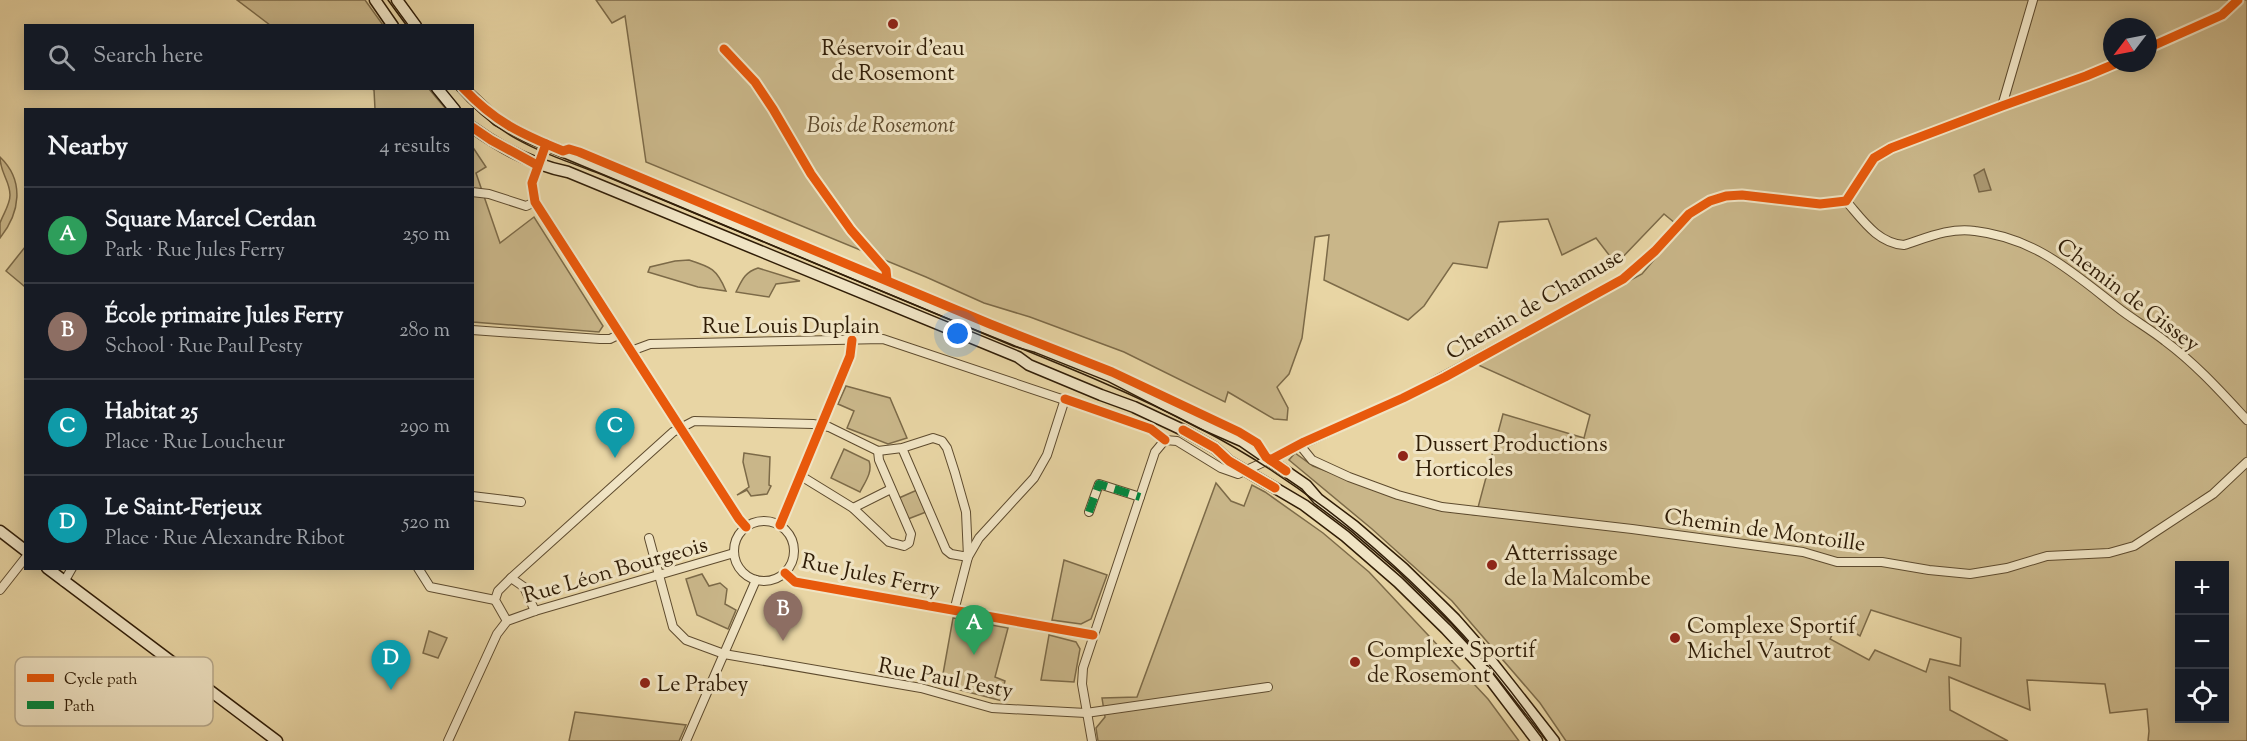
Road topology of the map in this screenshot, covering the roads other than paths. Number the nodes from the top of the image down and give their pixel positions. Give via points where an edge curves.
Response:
1 (375, 0) edge
2 (397, 0) edge
3 (2033, 0) edge
4 (2238, 0) edge
5 (392, 24) edge
6 (415, 24) edge
7 (2157, 44) edge
8 (2103, 69) edge
9 (439, 90) edge
10 (465, 90) edge
11 (2002, 106) junction
12 (453, 108) edge
13 (474, 128) edge
14 (546, 144) junction
15 (537, 165) junction
16 (474, 192) edge
17 (1846, 201) junction
18 (536, 202) junction
19 (474, 330) edge
20 (620, 334) junction
21 (852, 340) junction
22 (631, 351) junction
23 (1065, 399) junction
24 (2247, 420) edge
25 (823, 425) junction
26 (680, 427) junction
27 (1166, 440) junction
28 (1299, 444) junction
29 (902, 448) junction
30 (878, 451) junction
31 (1270, 460) junction
32 (2247, 462) edge
33 (1248, 471) junction
34 (801, 476) junction
35 (891, 489) junction
36 (474, 496) edge
37 (1140, 497) junction
38 (521, 502) dead end
39 (853, 508) junction
40 (1089, 512) dead end
41 (780, 525) junction
42 (746, 526) junction
43 (0, 531) edge
44 (649, 538) dead end
45 (24, 549) edge
46 (734, 553) junction
47 (968, 556) junction
48 (24, 560) edge
49 (50, 570) edge
50 (71, 570) edge
51 (419, 570) edge
52 (785, 573) junction
53 (659, 576) junction
54 (512, 578) junction
55 (756, 580) junction
56 (64, 582) junction
57 (0, 590) edge
58 (495, 600) junction
59 (535, 611) junction
60 (954, 611) junction
61 (507, 621) junction
62 (1093, 635) junction
63 (724, 654) junction
64 (167, 657) edge
65 (1268, 687) dead end
66 (213, 692) edge
67 (1086, 712) junction
68 (277, 741) edge
69 (448, 741) edge
70 (686, 741) edge
71 (1092, 741) edge
72 (1537, 741) edge
73 (1554, 741) edge

1 - 5 main road
2 - 6 main road
3 - 11 street
4 - 7 street via 2222,15
8 - 11 street
9 - 12 main road
10 - 14 main road via 497,120
11 - 17 street via 1874,158
13 - 15 main road
14 - 15 street
14 - 31 main road via 1016,341 1110,376 1242,441
15 - 18 street via 532,183
15 - 33 main road via 568,172 1143,410 1215,448
16 - 18 street via 526,206
17 - 24 street, Chemin de Gissey via 1872,231 1890,242 1904,245 1944,233 1972,230 1997,234 2042,251 2173,347 2205,374
17 - 28 street, Chemin de Chamuse via 1820,204 1742,195 1710,201 1689,214 1623,279 1445,377
18 - 20 street
19 - 20 street via 600,339
20 - 22 street
21 - 22 street, Rue Louis Duplain via 650,344
21 - 23 street, Rue Louis Duplain via 883,339
21 - 25 street via 850,356
22 - 26 street
23 - 27 street, Rue Louis Duplain via 1151,429
23 - 47 street via 1047,456 1034,478 979,538
25 - 26 street via 694,421
25 - 30 street
25 - 34 street
26 - 42 street
26 - 54 street
27 - 33 street, Rue Louis Duplain via 1177,441 1230,473
27 - 37 street via 1155,452
28 - 31 street, Chemin de Chamuse
28 - 32 street, Chemin de Montoille via 1312,460 1349,477 1442,507 1803,552 1837,562 1882,562 1970,574 2047,556 2109,553 2134,546 2213,494
29 - 30 street
29 - 47 street via 946,550
29 - 47 street via 933,438 947,448 966,512
30 - 35 street
31 - 33 street, Chemin de Chamuse
31 - 73 main road via 1306,485 1403,568 1455,619
33 - 72 main road via 1312,511 1398,582 1477,662
34 - 39 street
34 - 41 street
35 - 39 street
35 - 39 street via 911,534 904,546 882,537
36 - 38 street
37 - 40 street via 1099,484
37 - 62 street
41 - 42 street via 764,521
41 - 52 street via 794,546 792,563
42 - 46 street via 737,538
43 - 45 main road
44 - 53 street, Rue Paul Pesty
46 - 53 street, Rue Léon Bourgeois
46 - 55 street via 741,570
47 - 60 street
48 - 57 street
49 - 56 main road
50 - 56 street
51 - 58 street via 430,587
52 - 55 street via 771,580
52 - 60 street, Rue Jules Ferry via 795,582
53 - 59 street, Rue Léon Bourgeois
53 - 63 street, Rue Paul Pesty via 673,627 686,640
54 - 58 street via 499,589
54 - 59 street via 524,587
55 - 63 street
56 - 64 main road
58 - 61 street
59 - 61 street, Rue Léon Bourgeois
60 - 62 street, Rue Jules Ferry
61 - 69 street via 497,634
62 - 67 street via 1083,668
63 - 67 street, Rue Paul Pesty via 921,688 992,708
63 - 70 street
65 - 67 street, Rue Paul Pesty
66 - 68 main road
67 - 71 street

